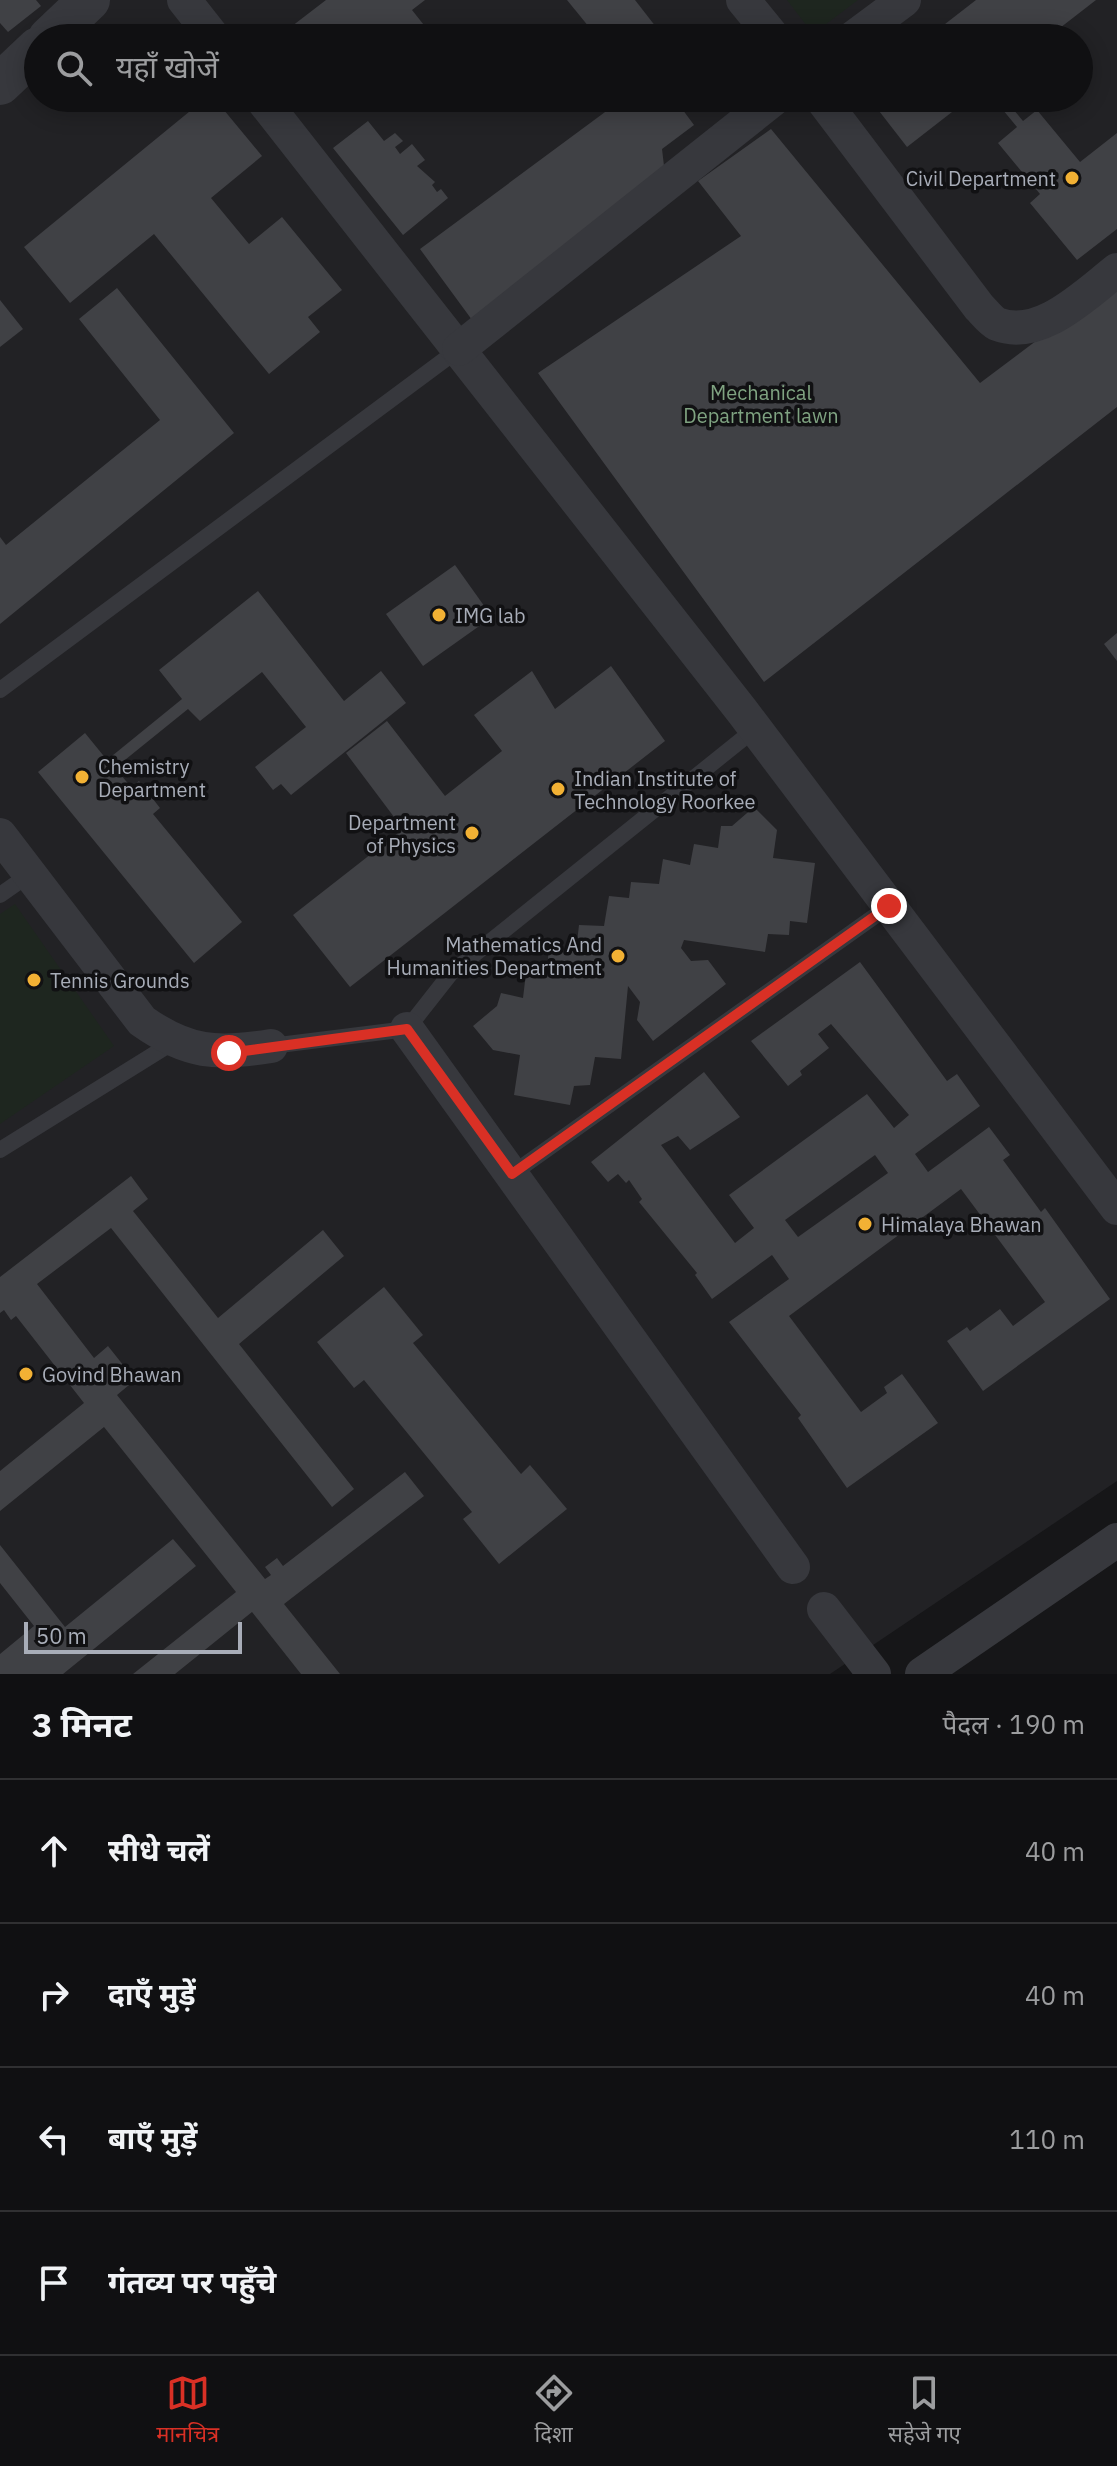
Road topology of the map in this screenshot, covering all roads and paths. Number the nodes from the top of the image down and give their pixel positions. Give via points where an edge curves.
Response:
1 (89, 0) edge
2 (184, 0) edge
3 (743, 0) edge
4 (904, 0) edge
5 (64, 24) edge
6 (203, 24) edge
7 (763, 24) edge
8 (872, 24) edge
9 (24, 61) edge
10 (0, 84) edge
11 (272, 112) edge
12 (757, 112) edge
13 (832, 112) edge
14 (1117, 270) edge
15 (459, 349) junction
16 (0, 690) edge
17 (755, 729) junction
18 (0, 835) edge
19 (30, 874) junction
20 (0, 895) edge
21 (889, 906) junction
22 (407, 1029) junction
23 (172, 1043) junction
24 (271, 1046) joint
25 (0, 1150) edge
26 (512, 1174) junction
27 (1117, 1208) edge
28 (1117, 1540) edge
29 (793, 1567) dead end
30 (824, 1609) dead end
31 (874, 1674) edge
32 (922, 1674) edge

1 - 5 street
2 - 6 street
3 - 7 street
4 - 8 street
9 - 10 street
11 - 15 street
12 - 15 street
13 - 14 street via 996,324 1024,327 1060,313
15 - 16 lane
15 - 17 street
17 - 21 street
17 - 22 lane via 451,973
18 - 19 street
19 - 20 lane
19 - 23 street via 142,1021
21 - 26 lane
21 - 27 street
22 - 24 lane
22 - 26 street
23 - 24 street via 229,1053
23 - 25 lane
26 - 29 street
28 - 32 street
30 - 31 street

